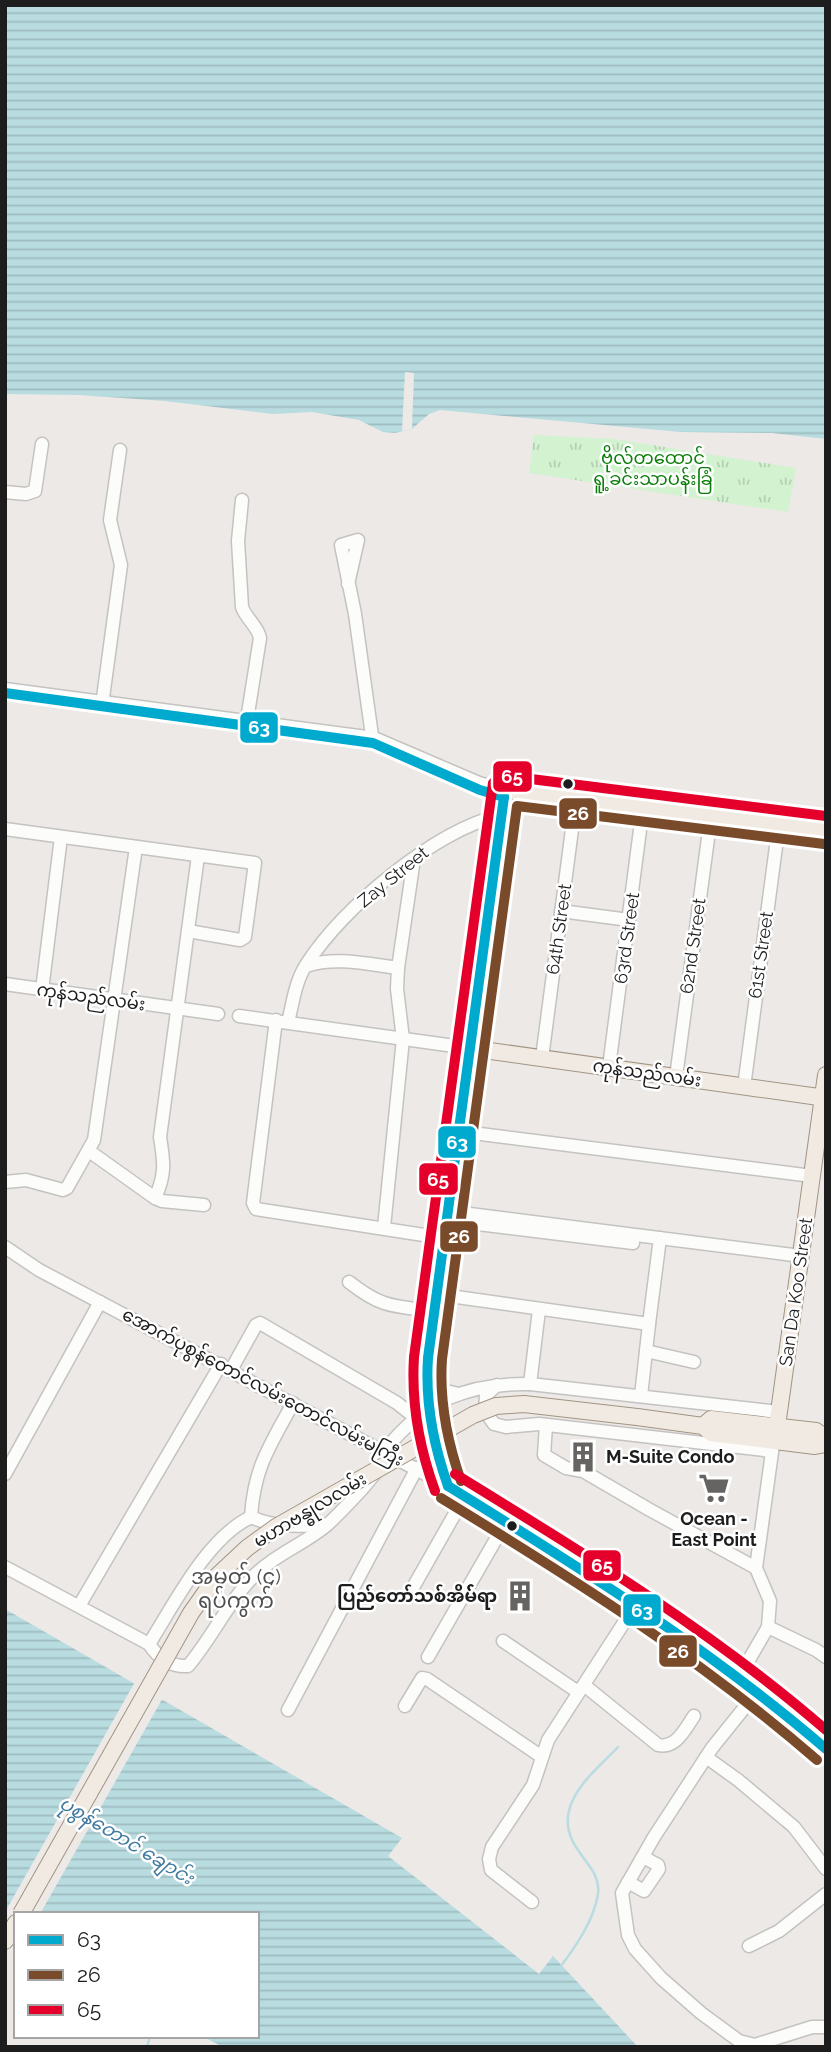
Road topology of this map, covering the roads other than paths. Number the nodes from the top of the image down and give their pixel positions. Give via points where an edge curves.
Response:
1 (42, 444) dead end
2 (120, 450) dead end
3 (5, 492) edge
4 (242, 500) dead end
5 (348, 584) dead end
6 (5, 691) edge
7 (102, 704) junction
8 (246, 724) junction
9 (374, 741) junction
10 (504, 794) junction
11 (576, 803) junction
12 (643, 811) junction
13 (500, 815) junction
14 (711, 819) junction
15 (778, 828) junction
16 (5, 829) edge
17 (826, 830) edge
18 (61, 837) junction
19 (826, 837) edge
20 (136, 847) junction
21 (198, 856) junction
22 (414, 859) junction
23 (561, 911) junction
24 (629, 920) junction
25 (188, 931) junction
26 (306, 966) junction
27 (398, 968) junction
28 (5, 984) edge
29 (41, 990) junction
30 (114, 1000) junction
31 (177, 1009) junction
32 (218, 1014) dead end
33 (239, 1016) dead end
34 (282, 1021) junction
35 (403, 1039) junction
36 (469, 1048) junction
37 (542, 1058) junction
38 (609, 1068) junction
39 (826, 1074) edge
40 (676, 1077) junction
41 (744, 1087) junction
42 (824, 1098) edge
43 (457, 1131) junction
44 (89, 1151) junction
45 (812, 1176) junction
46 (5, 1182) edge
47 (155, 1198) junction
48 (204, 1205) dead end
49 (446, 1215) junction
50 (384, 1227) junction
51 (443, 1238) junction
52 (660, 1242) junction
53 (5, 1247) edge
54 (800, 1260) junction
55 (349, 1282) dead end
56 (100, 1302) junction
57 (434, 1302) junction
58 (538, 1310) junction
59 (649, 1324) junction
60 (646, 1351) junction
61 (694, 1362) dead end
62 (226, 1367) junction
63 (428, 1369) junction
64 (499, 1383) junction
65 (530, 1384) junction
66 (459, 1394) junction
67 (641, 1396) junction
68 (293, 1403) junction
69 (422, 1413) junction
70 (546, 1425) junction
71 (775, 1433) junction
72 (826, 1438) edge
73 (826, 1444) edge
74 (384, 1451) junction
75 (417, 1468) junction
76 (5, 1474) edge
77 (448, 1486) junction
78 (465, 1496) junction
79 (251, 1517) junction
80 (507, 1520) junction
81 (327, 1525) junction
82 (5, 1567) edge
83 (756, 1567) junction
84 (411, 1591) dead end
85 (636, 1604) junction
86 (79, 1606) junction
87 (768, 1627) junction
88 (503, 1642) dead end
89 (149, 1644) junction
90 (428, 1657) dead end
91 (826, 1657) edge
92 (739, 1678) junction
93 (581, 1688) junction
94 (757, 1692) junction
95 (405, 1706) dead end
96 (288, 1710) dead end
97 (694, 1716) dead end
98 (826, 1749) edge
99 (542, 1757) junction
100 (706, 1757) junction
101 (643, 1857) junction
102 (826, 1869) edge
103 (628, 1882) junction
104 (826, 1894) edge
105 (532, 1902) dead end
106 (22, 1912) edge
107 (749, 1946) dead end
108 (826, 2027) edge

1 - 3 street via 35,491
2 - 7 street via 110,520 121,565
4 - 8 street via 238,541 242,607 260,638
5 - 9 street
6 - 7 street
7 - 8 street
8 - 9 street
9 - 10 street via 480,790
10 - 11 main road
10 - 13 main road
11 - 12 main road
11 - 23 street, 64th Street
12 - 14 main road
12 - 24 street, 63rd Street
13 - 22 street, Zay Street via 476,821
13 - 36 main road
14 - 15 main road
14 - 40 street, 62nd Street
15 - 17 main road
15 - 19 main road
15 - 41 street, 61st Street
16 - 18 street
18 - 20 street
18 - 29 street
20 - 21 street
20 - 30 street
21 - 25 street
21 - 25 street via 255,866 243,939
22 - 26 street, Zay Street via 345,917
22 - 27 street
23 - 24 street
23 - 37 street, 64th Street
24 - 38 street, 63rd Street
25 - 31 street
26 - 27 street via 340,961
26 - 34 street, Zay Street
27 - 35 street
28 - 29 street, ကုန်သည်လမ်း
29 - 30 street, ကုန်သည်လမ်း
30 - 31 street, ကုန်သည်လမ်း
30 - 44 street
31 - 32 street, ကုန်သည်လမ်း
31 - 47 street via 160,1137 164,1178
33 - 34 street
34 - 35 street
34 - 50 street, Zay Street via 253,1203 256,1209
35 - 36 street
35 - 50 street
36 - 37 main road, ကုန်သည်လမ်း
36 - 43 main road
37 - 38 main road, ကုန်သည်လမ်း
38 - 40 main road, ကုန်သည်လမ်း
39 - 42 main road, San Da Koo Street
40 - 41 main road, ကုန်သည်လမ်း
41 - 42 main road, ကုန်သည်လမ်း
42 - 45 main road, San Da Koo Street
43 - 45 street
43 - 49 main road
44 - 46 street via 63,1190 26,1180
44 - 47 street
45 - 54 main road, San Da Koo Street
47 - 48 street
49 - 51 main road
49 - 52 street
50 - 51 street
51 - 57 main road
52 - 54 street
52 - 59 street
53 - 56 street, အောက်ပုစွန်တောင်လမ်းတောင်လမ်းမကြီး
54 - 71 main road, San Da Koo Street
55 - 57 street via 383,1305
56 - 62 street, အောက်ပုစွန်တောင်လမ်းတောင်လမ်းမကြီး
56 - 76 street
57 - 58 street
57 - 63 main road
58 - 59 street
58 - 65 street
59 - 60 street
60 - 61 street
60 - 67 street
62 - 68 street, အောက်ပုစွန်တောင်လမ်းတောင်လမ်းမကြီး
62 - 69 street via 260,1323 397,1404
62 - 86 street
63 - 66 street via 446,1391
63 - 69 main road
64 - 65 street
64 - 66 street
64 - 70 street via 486,1395 484,1404 494,1424
65 - 67 street
66 - 69 street
67 - 71 street
68 - 74 street, အောက်ပုစွန်တောင်လမ်းတောင်လမ်းမကြီး
68 - 79 street via 261,1463
69 - 74 street
69 - 77 main road
70 - 71 street
70 - 83 street via 544,1455 566,1468 583,1471
71 - 72 main road, မဟာဗန္ဓုလလမ်း via 816,1431
71 - 73 main road, မဟာဗန္ဓုလလမ်း via 815,1446
71 - 83 street
71 - 106 main road, မဟာဗန္ဓုလလမ်း, bridge via 711,1419 703,1426 524,1404 496,1406 454,1424 276,1527 217,1576 191,1613
74 - 75 street, အောက်ပုစွန်တောင်လမ်းတောင်လမ်းမကြီး
74 - 81 street via 374,1474
75 - 77 street, အောက်ပုစွန်တောင်လမ်းတောင်လမ်းမကြီး
75 - 96 street
77 - 78 main road, အောက်ပုစွန်တောင်လမ်းတောင်လမ်းမကြီး
78 - 80 main road, အောက်ပုစွန်တောင်လမ်းတောင်လမ်းမကြီး
78 - 84 street
79 - 81 street via 265,1524
79 - 89 street via 239,1523 201,1563
80 - 85 main road, အောက်ပုစွန်တောင်လမ်းတောင်လမ်းမကြီး
80 - 90 street
81 - 89 street via 251,1577 188,1666 169,1663
82 - 86 street
83 - 87 street via 770,1601
85 - 92 main road, အောက်ပုစွန်တောင်လမ်းတောင်လမ်းမကြီး
85 - 93 street
86 - 89 street
87 - 91 street
87 - 92 street
88 - 93 street
92 - 94 main road, အောက်ပုစွန်တောင်လမ်းတောင်လမ်းမကြီး
93 - 97 street via 666,1747 674,1744
93 - 99 street
94 - 98 main road, အောက်ပုစွန်တောင်လမ်းတောင်လမ်းမကြီး
94 - 100 street
95 - 99 street via 422,1678 427,1679
99 - 105 street via 533,1785 492,1847 489,1859 491,1870
100 - 101 street
100 - 102 street via 794,1827
101 - 103 street
101 - 103 street via 659,1869 644,1891
103 - 108 street via 622,1892 628,1935 635,1949 661,1978 739,2041 770,2041
104 - 107 street via 779,1931

